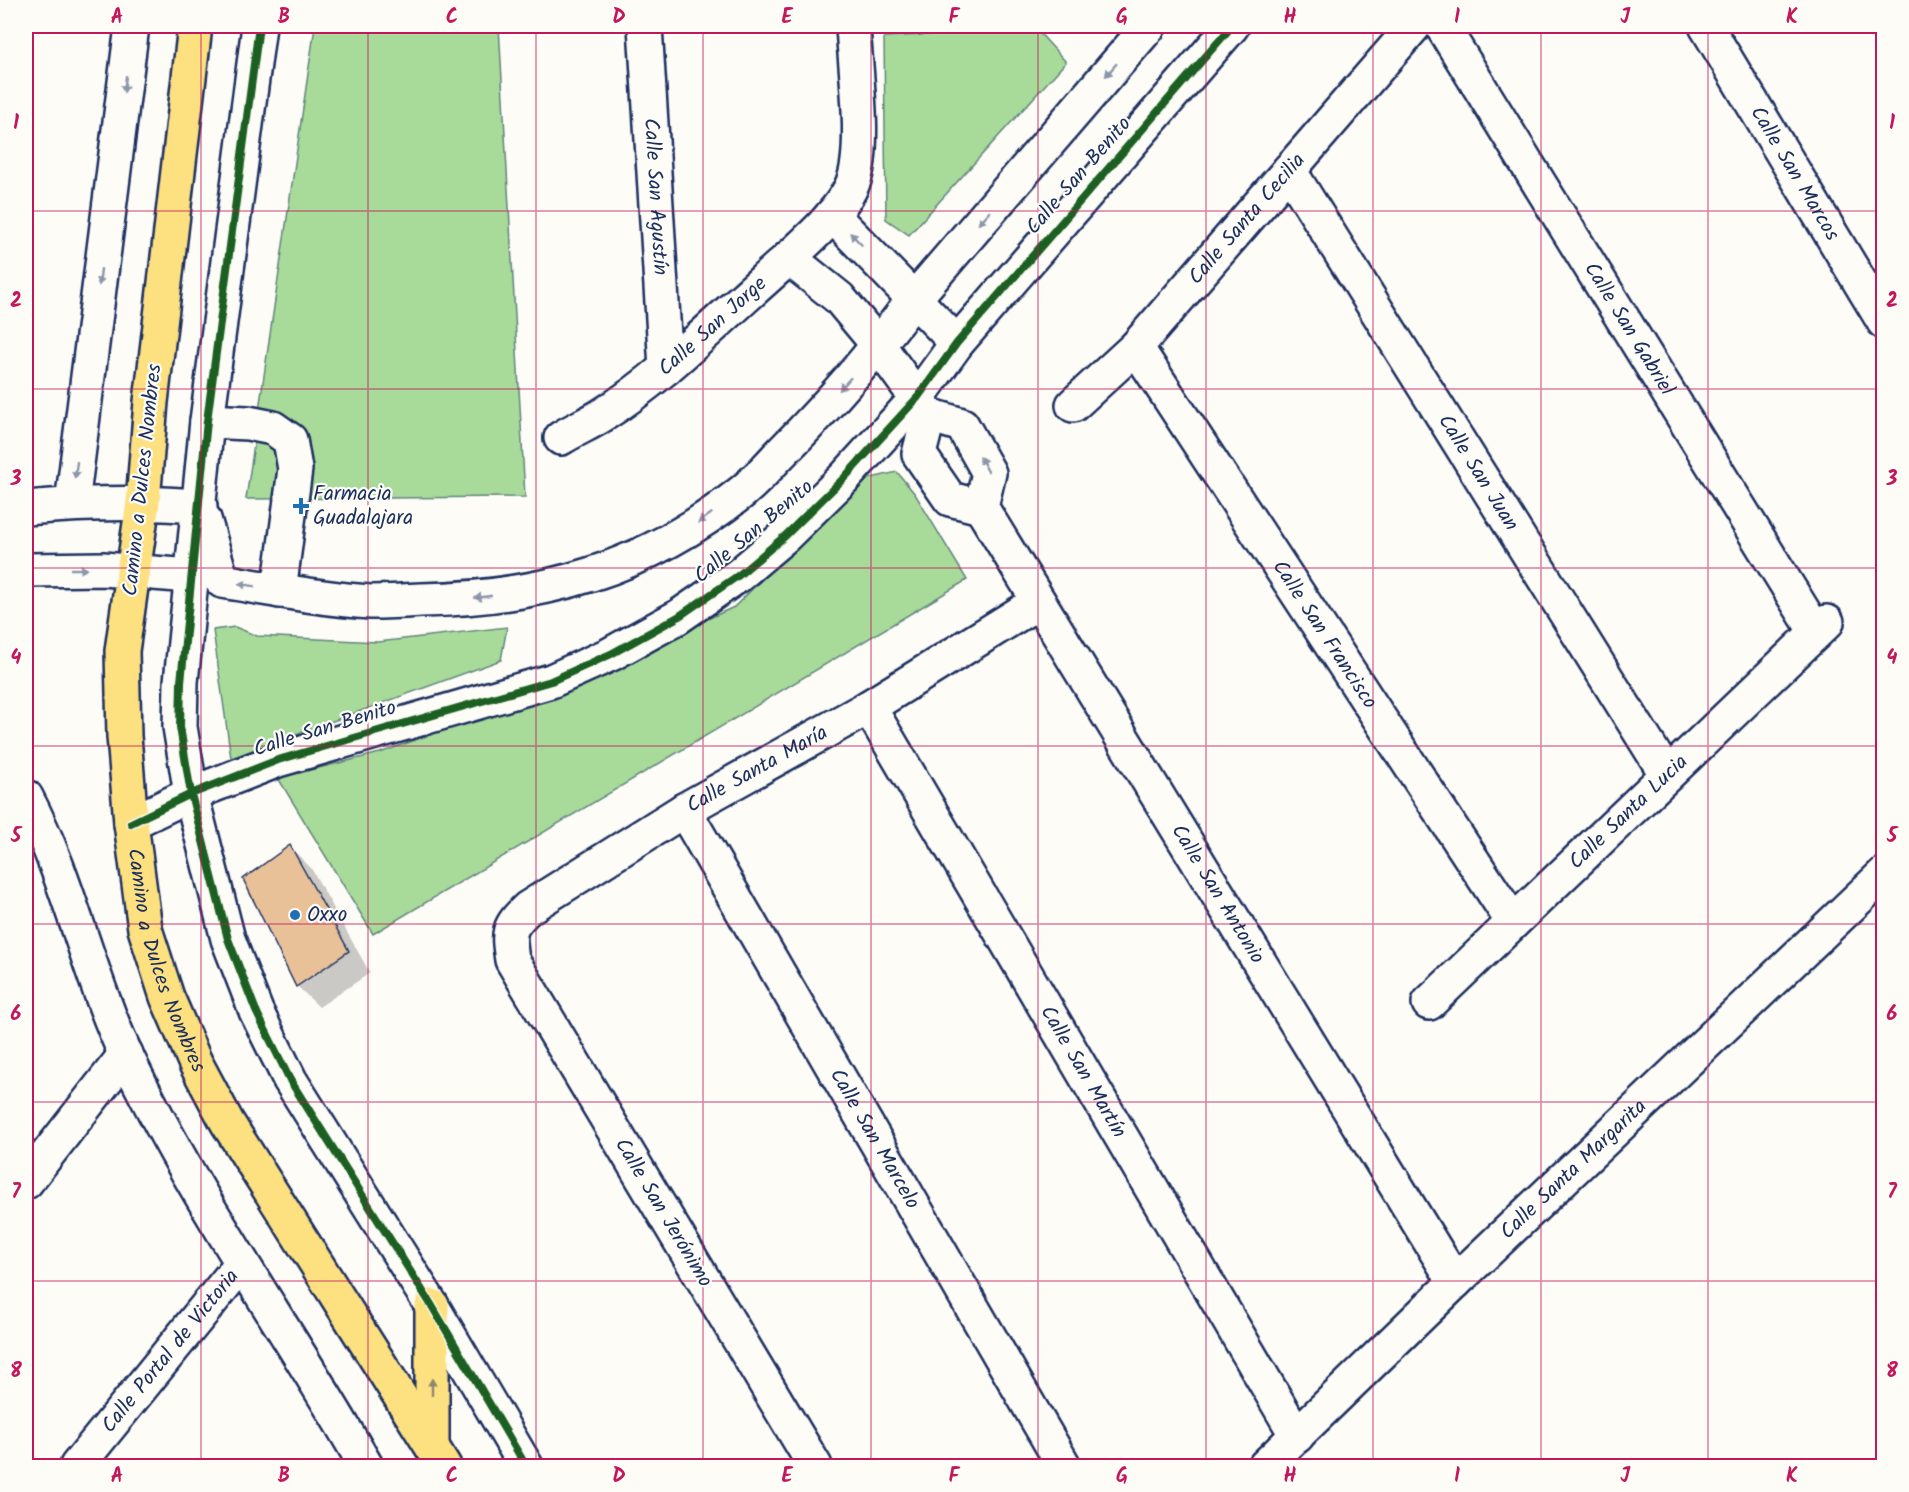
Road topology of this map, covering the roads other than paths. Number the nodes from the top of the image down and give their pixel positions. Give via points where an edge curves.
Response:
1 (132, 26) edge
2 (195, 26) edge
3 (259, 26) edge
4 (645, 26) edge
5 (853, 26) edge
6 (1149, 26) edge
7 (1232, 26) edge
8 (1414, 26) edge
9 (1442, 26) edge
10 (1706, 26) edge
11 (1289, 170) junction
12 (840, 204) junction
13 (789, 258) junction
14 (914, 299) junction
15 (1884, 322) edge
16 (957, 343) junction
17 (879, 346) junction
18 (1136, 347) junction
19 (666, 368) junction
20 (1073, 405) dead end
21 (923, 406) junction
22 (207, 422) junction
23 (561, 438) dead end
24 (143, 502) junction
25 (72, 504) junction
26 (200, 506) junction
27 (981, 507) junction
28 (26, 508) edge
29 (26, 570) edge
30 (133, 570) junction
31 (191, 576) junction
32 (279, 591) junction
33 (1038, 602) junction
34 (1822, 627) joint
35 (869, 706) junction
36 (1667, 775) junction
37 (191, 794) junction
38 (684, 810) junction
39 (30, 822) edge
40 (131, 823) junction
41 (1884, 874) edge
42 (1513, 922) junction
43 (512, 960) joint
44 (1429, 1003) dead end
45 (126, 1054) junction
46 (26, 1182) edge
47 (242, 1263) junction
48 (1455, 1282) junction
49 (432, 1306) junction
50 (1297, 1436) junction
51 (438, 1456) edge
52 (352, 1459) edge
53 (77, 1467) edge
54 (526, 1467) edge
55 (815, 1467) edge
56 (1064, 1467) edge
57 (1265, 1467) edge

1 -> 25 street
2 - 24 main road, Camino a Dulces Nombres
3 - 22 street
4 - 19 street, Calle San Agustín
5 - 12 street via 858,158 855,179
6 -> 14 street, Calle San Benito
7 - 16 street, Calle San Benito
8 - 11 street, Calle Santa Cecilia
9 - 34 street, Calle San Gabriel
10 - 15 street, Calle San Marcos
11 - 18 street, Calle Santa Cecilia
11 - 36 street, Calle San Juan
12 - 13 street, Calle San Jorge
14 -> 12 street
13 - 17 street via 839,298
13 - 19 street, Calle San Jorge
14 - 16 street
14 - 17 street, Calle San Benito
16 - 21 street, Calle San Benito
17 - 21 street
17 -> 32 street, Calle San Benito via 743,491 694,526 635,558 541,589 461,600 372,602
18 - 20 street, Calle Santa Cecilia
18 - 42 street, Calle San Francisco
19 - 23 street, Calle San Jorge via 602,415
27 -> 21 street via 989,472 962,425
21 - 27 street via 919,454 950,499
21 - 37 street, Calle San Benito via 739,575 678,617 611,654 551,681 278,759
22 - 26 street
22 - 32 street via 273,428 290,440 295,469
24 - 25 street
24 - 26 street
24 - 30 main road, Camino a Dulces Nombres
25 - 28 street
26 - 31 street
32 -> 26 street, Calle San Benito via 222,581
27 - 33 street, Calle San Antonio
29 -> 30 street
30 - 31 street
30 - 40 main road, Camino a Dulces Nombres via 122,651
31 - 37 street via 180,727
33 - 35 street, Calle Santa María
33 - 48 street, Calle San Antonio
34 - 36 street, Calle Santa Lucia
35 - 38 street, Calle Santa María
35 - 50 street, Calle San Martín
36 - 42 street, Calle Santa Lucia
37 - 40 street, Calle San Benito
37 - 49 street via 228,939 256,1011 290,1080
38 - 43 street, Calle Santa María via 528,908 513,923 509,939
38 - 56 street, Calle San Marcelo
39 - 45 street via 74,915 94,978
40 - 51 main road, Camino a Dulces Nombres via 145,929 166,997 195,1062 227,1122
41 - 48 street, Calle Santa Margarita
42 - 44 street, Calle Santa Lucia
43 - 55 street, Calle San Jerónimo
45 - 46 street
45 - 47 street via 171,1142
47 - 52 street
47 - 53 street, Calle Portal de Victoria
48 - 50 street, Calle Santa Margarita
51 -> 49 main road
49 - 54 street
50 - 57 street, Calle Santa Margarita

